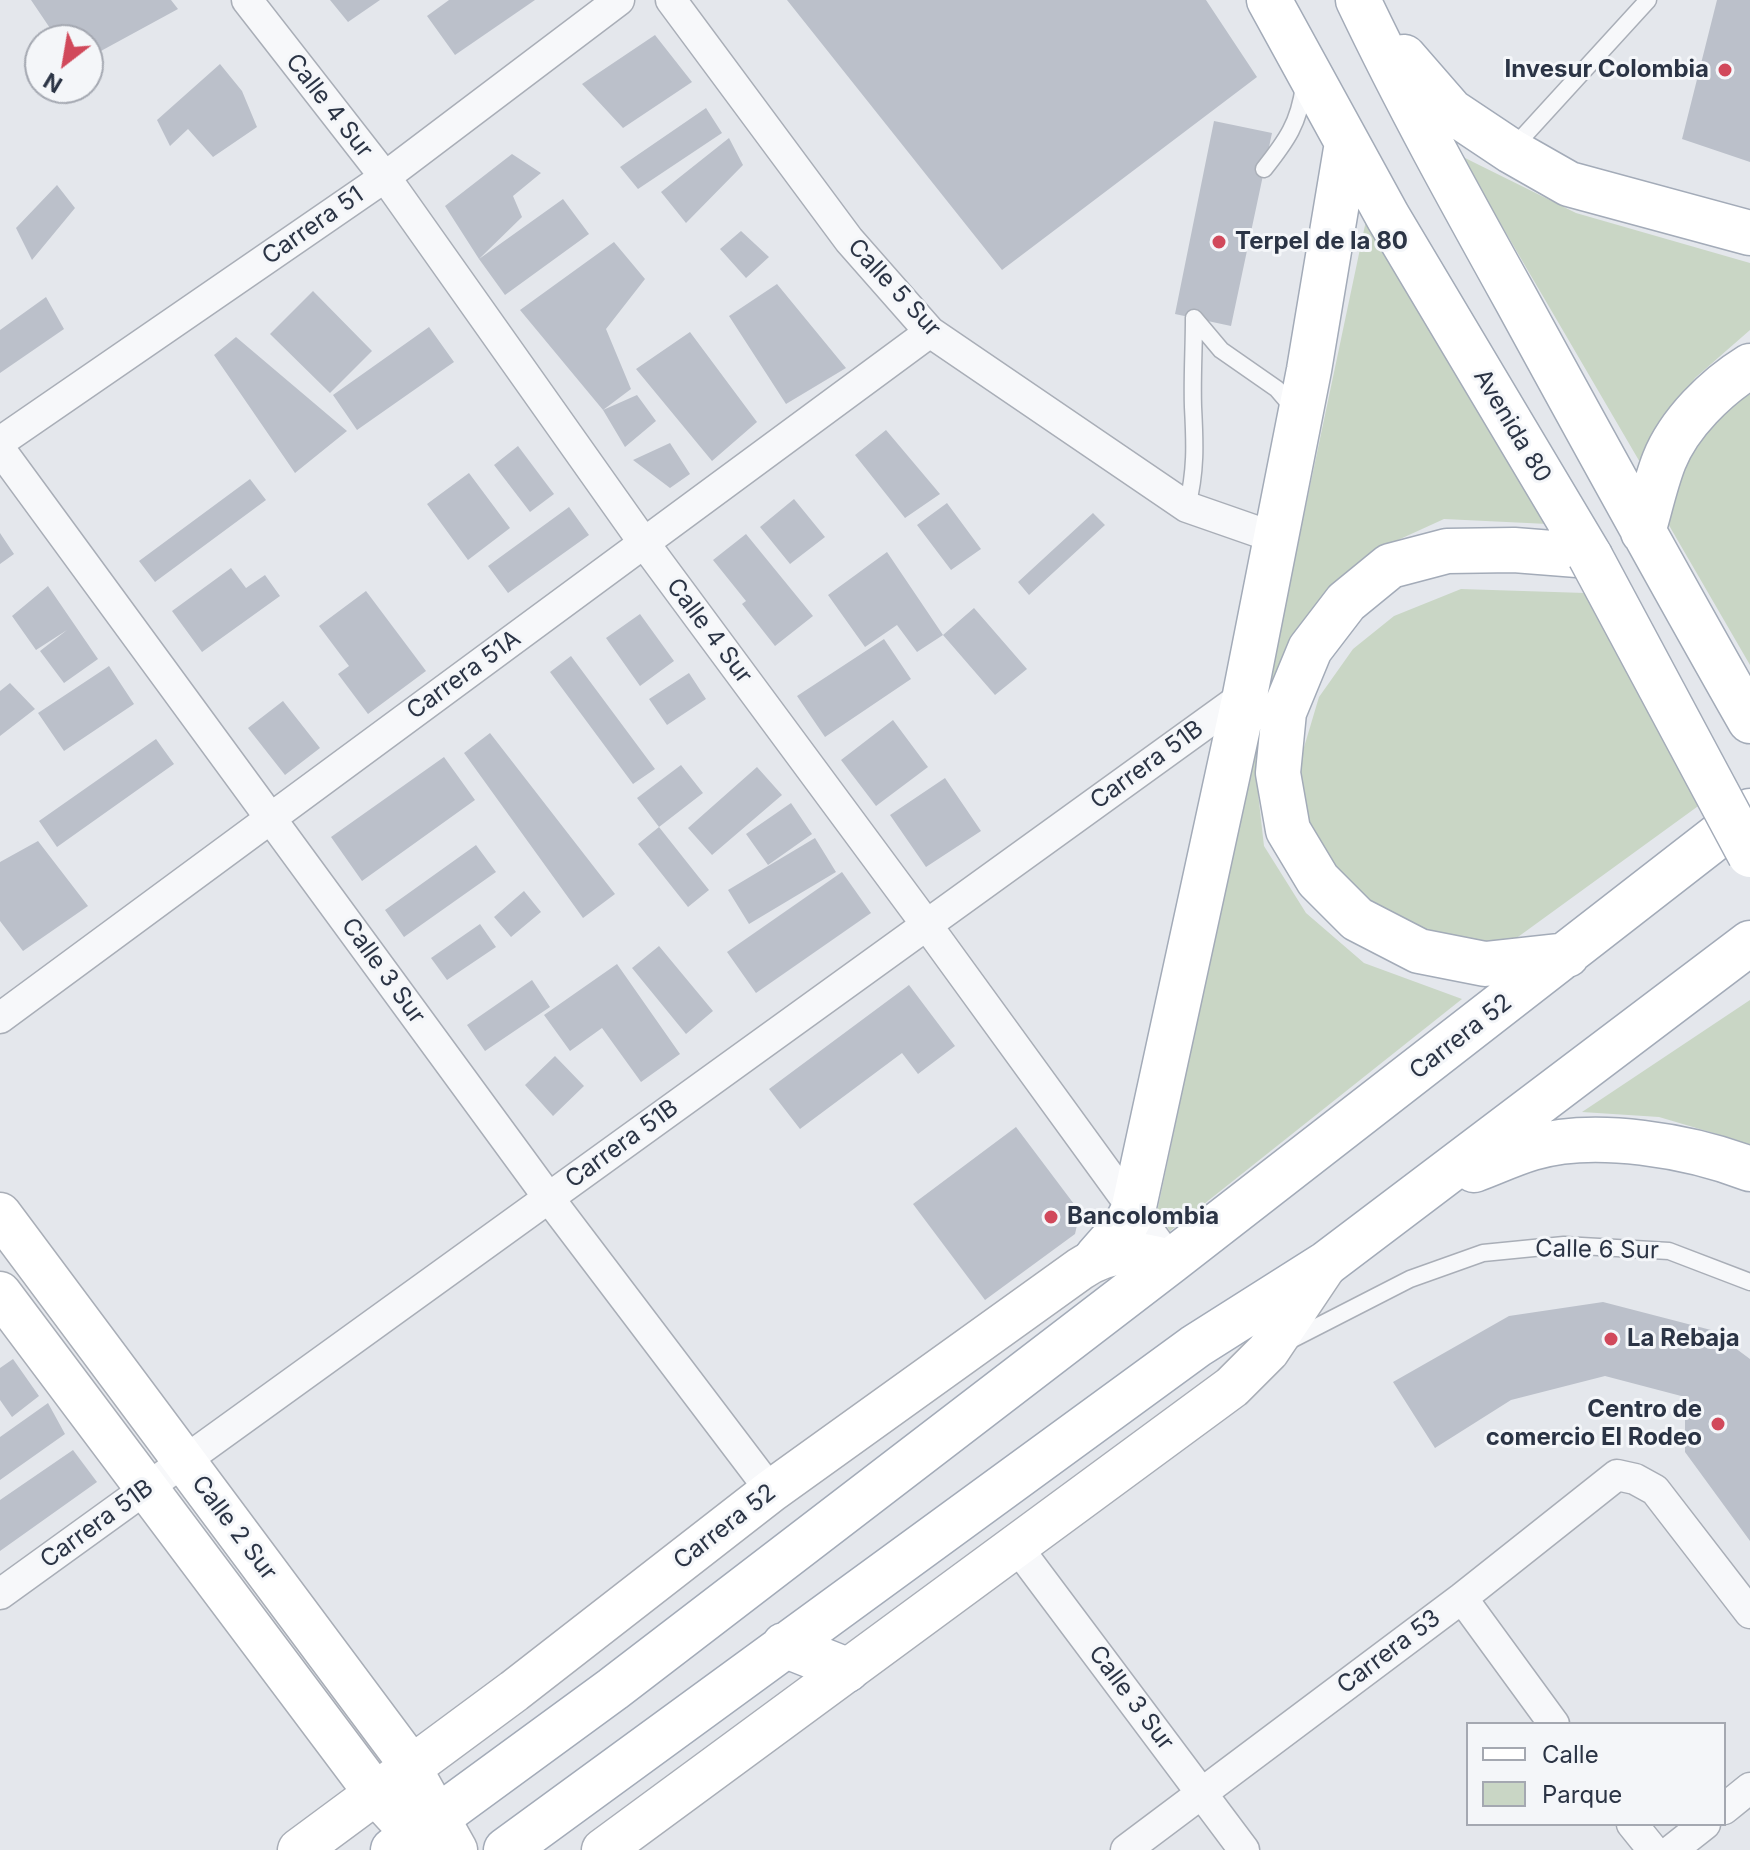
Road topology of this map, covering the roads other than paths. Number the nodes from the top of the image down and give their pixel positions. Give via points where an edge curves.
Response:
1 (247, 0) edge
2 (619, 0) edge
3 (671, 0) edge
4 (1269, 0) edge
5 (1360, 0) edge
6 (1648, 0) edge
7 (1307, 65) junction
8 (1347, 143) junction
9 (1511, 151) junction
10 (1264, 169) dead end
11 (385, 177) junction
12 (1750, 233) edge
13 (930, 332) junction
14 (1750, 366) edge
15 (1300, 415) junction
16 (0, 442) edge
17 (0, 449) edge
18 (1187, 507) junction
19 (1643, 532) junction
20 (1276, 538) junction
21 (644, 543) junction
22 (1590, 556) junction
23 (1245, 695) junction
24 (1750, 721) edge
25 (1750, 811) edge
26 (270, 818) junction
27 (1750, 855) edge
28 (926, 924) junction
29 (1750, 943) edge
30 (1567, 955) junction
31 (0, 1018) edge
32 (1750, 1169) edge
33 (1427, 1189) junction
34 (548, 1197) junction
35 (1133, 1211) junction
36 (0, 1214) edge
37 (1097, 1257) junction
38 (1171, 1261) junction
39 (1327, 1263) junction
40 (1750, 1282) edge
41 (0, 1293) edge
42 (1268, 1351) junction
43 (184, 1460) junction
44 (146, 1487) junction
45 (771, 1491) junction
46 (1017, 1547) junction
47 (0, 1594) edge
48 (1462, 1598) junction
49 (1750, 1613) edge
50 (784, 1645) junction
51 (847, 1670) junction
52 (1553, 1722) edge
53 (411, 1766) junction
54 (1750, 1788) edge
55 (1201, 1793) junction
56 (376, 1794) junction
57 (1726, 1807) edge
58 (1634, 1826) edge
59 (1702, 1826) edge
60 (426, 1840) edge
61 (299, 1850) edge
62 (506, 1850) edge
63 (603, 1850) edge
64 (1126, 1850) edge
65 (1244, 1850) edge
66 (1653, 1850) edge
67 (1672, 1850) edge

1 - 11 street, Calle 4 Sur
2 - 11 street, Carrera 51
3 - 13 street, Calle 5 Sur via 849,240
4 - 7 main road, Avenida 80
5 - 9 main road via 1451,111
5 - 19 main road via 1437,154
6 - 9 lane
7 - 8 main road, Avenida 80
7 - 10 lane via 1299,115
8 - 15 main road
8 - 22 main road, Avenida 80
9 - 12 main road via 1569,184
11 - 16 street, Carrera 51
11 - 21 street, Calle 4 Sur
13 - 18 street, Calle 5 Sur
13 - 21 street, Carrera 51A
14 - 19 main road via 1695,411 1665,459
15 - 18 lane via 1277,389 1221,350 1194,318 1195,476
15 - 20 main road
17 - 26 street, Calle 3 Sur
18 - 20 street, Calle 5 Sur
19 - 24 main road
20 - 23 main road
21 - 26 street, Carrera 51A
21 - 28 street, Calle 4 Sur
22 - 27 main road, Avenida 80, bridge
22 - 30 main road via 1447,551 1390,566 1346,602 1310,649 1284,712 1278,773 1288,830 1318,880 1357,919 1419,951 1485,964
23 - 28 street, Carrera 51B
23 - 35 main road
25 - 30 main road, Carrera 52
26 - 31 street, Carrera 51A
26 - 34 street, Calle 3 Sur
28 - 34 street, Carrera 51B
28 - 35 street, Calle 4 Sur
29 - 33 main road
30 - 38 main road, Carrera 52
32 - 33 main road via 1717,1156 1652,1143 1592,1140 1534,1147
33 - 39 main road
34 - 43 street, Carrera 51B
34 - 45 street, Calle 3 Sur
35 - 37 main road
35 - 38 street, Calle 4 Sur
36 - 43 street, Calle 2 Sur
37 - 38 street, Carrera 52 via 1137,1253
37 - 45 street, Carrera 52
38 - 60 main road, Carrera 52 via 613,1689
39 - 42 street
39 - 50 main road via 1196,1346
40 - 42 lane, Calle 6 Sur via 1669,1251 1564,1245 1483,1253 1410,1279
41 - 44 street, Calle 2 Sur
42 - 46 street via 1232,1387
43 - 44 street, Carrera 51B
43 - 53 street, Calle 2 Sur
44 - 47 street, Carrera 51B
44 - 56 street, Calle 2 Sur
45 - 53 street, Carrera 52
46 - 51 street
46 - 55 street, Calle 3 Sur
48 - 49 street, Carrera 53 via 1617,1475 1655,1490
48 - 52 street
48 - 55 street, Carrera 53
50 - 51 main road
50 - 62 main road
51 - 63 street
53 - 56 street, Carrera 52
53 - 60 street, Calle 2 Sur
54 - 57 street
55 - 64 street, Carrera 53
55 - 65 street, Calle 3 Sur
56 - 60 street, Calle 2 Sur
56 - 61 street, Carrera 52
58 - 66 street
59 - 67 street

